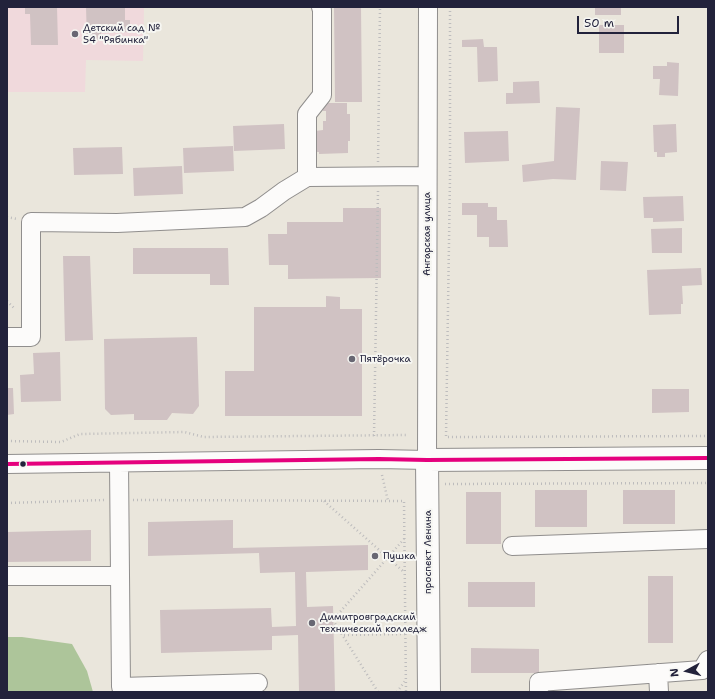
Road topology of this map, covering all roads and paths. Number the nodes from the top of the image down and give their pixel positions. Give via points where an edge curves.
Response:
1 (321, 7) edge
2 (380, 7) edge
3 (428, 7) edge
4 (450, 7) edge
5 (378, 176) junction
6 (427, 176) junction
7 (308, 177) junction
8 (7, 337) edge
9 (406, 435) dead end
10 (374, 436) junction
11 (708, 436) edge
12 (7, 441) edge
13 (708, 458) edge
14 (427, 460) junction
15 (119, 463) junction
16 (7, 464) edge
17 (382, 472) dead end
18 (708, 483) edge
19 (445, 484) dead end
20 (119, 500) junction
21 (324, 501) junction
22 (388, 501) junction
23 (7, 503) edge
24 (404, 539) junction
25 (708, 539) edge
26 (512, 546) dead end
27 (388, 558) junction
28 (404, 573) junction
29 (7, 576) edge
30 (120, 576) junction
31 (405, 634) junction
32 (343, 635) junction
33 (708, 660) edge
34 (658, 673) junction
35 (405, 680) junction
36 (258, 683) dead end
37 (378, 692) edge
38 (397, 692) edge
39 (406, 692) edge
40 (429, 692) edge
41 (539, 692) edge
42 (659, 692) edge

1 - 7 street via 322,95 307,114
2 - 5 path
3 - 6 street, Ангарская улица
4 - 11 path via 446,436
5 - 6 street
5 - 7 street
5 - 10 path
6 - 14 street, Ангарская улица
7 - 8 street via 245,217 118,223 31,222 31,337
9 - 10 path
10 - 12 path via 204,437 184,432 80,434 62,442
13 - 14 main road
14 - 15 street
14 - 40 main road, проспект Ленина
15 - 16 street
15 - 20 street
17 - 22 path
18 - 19 path
20 - 21 path
20 - 23 path
20 - 30 street
21 - 22 path
21 - 27 path
22 - 24 path via 404,501
24 - 27 path
24 - 28 path
25 - 26 street
27 - 28 path
27 - 32 path via 333,620
28 - 31 path
29 - 30 street
30 - 36 street via 121,687
31 - 32 path
31 - 35 path
32 - 37 path
33 - 34 street via 702,670
34 - 41 street via 539,682
34 - 42 street
35 - 38 path
35 - 39 path

